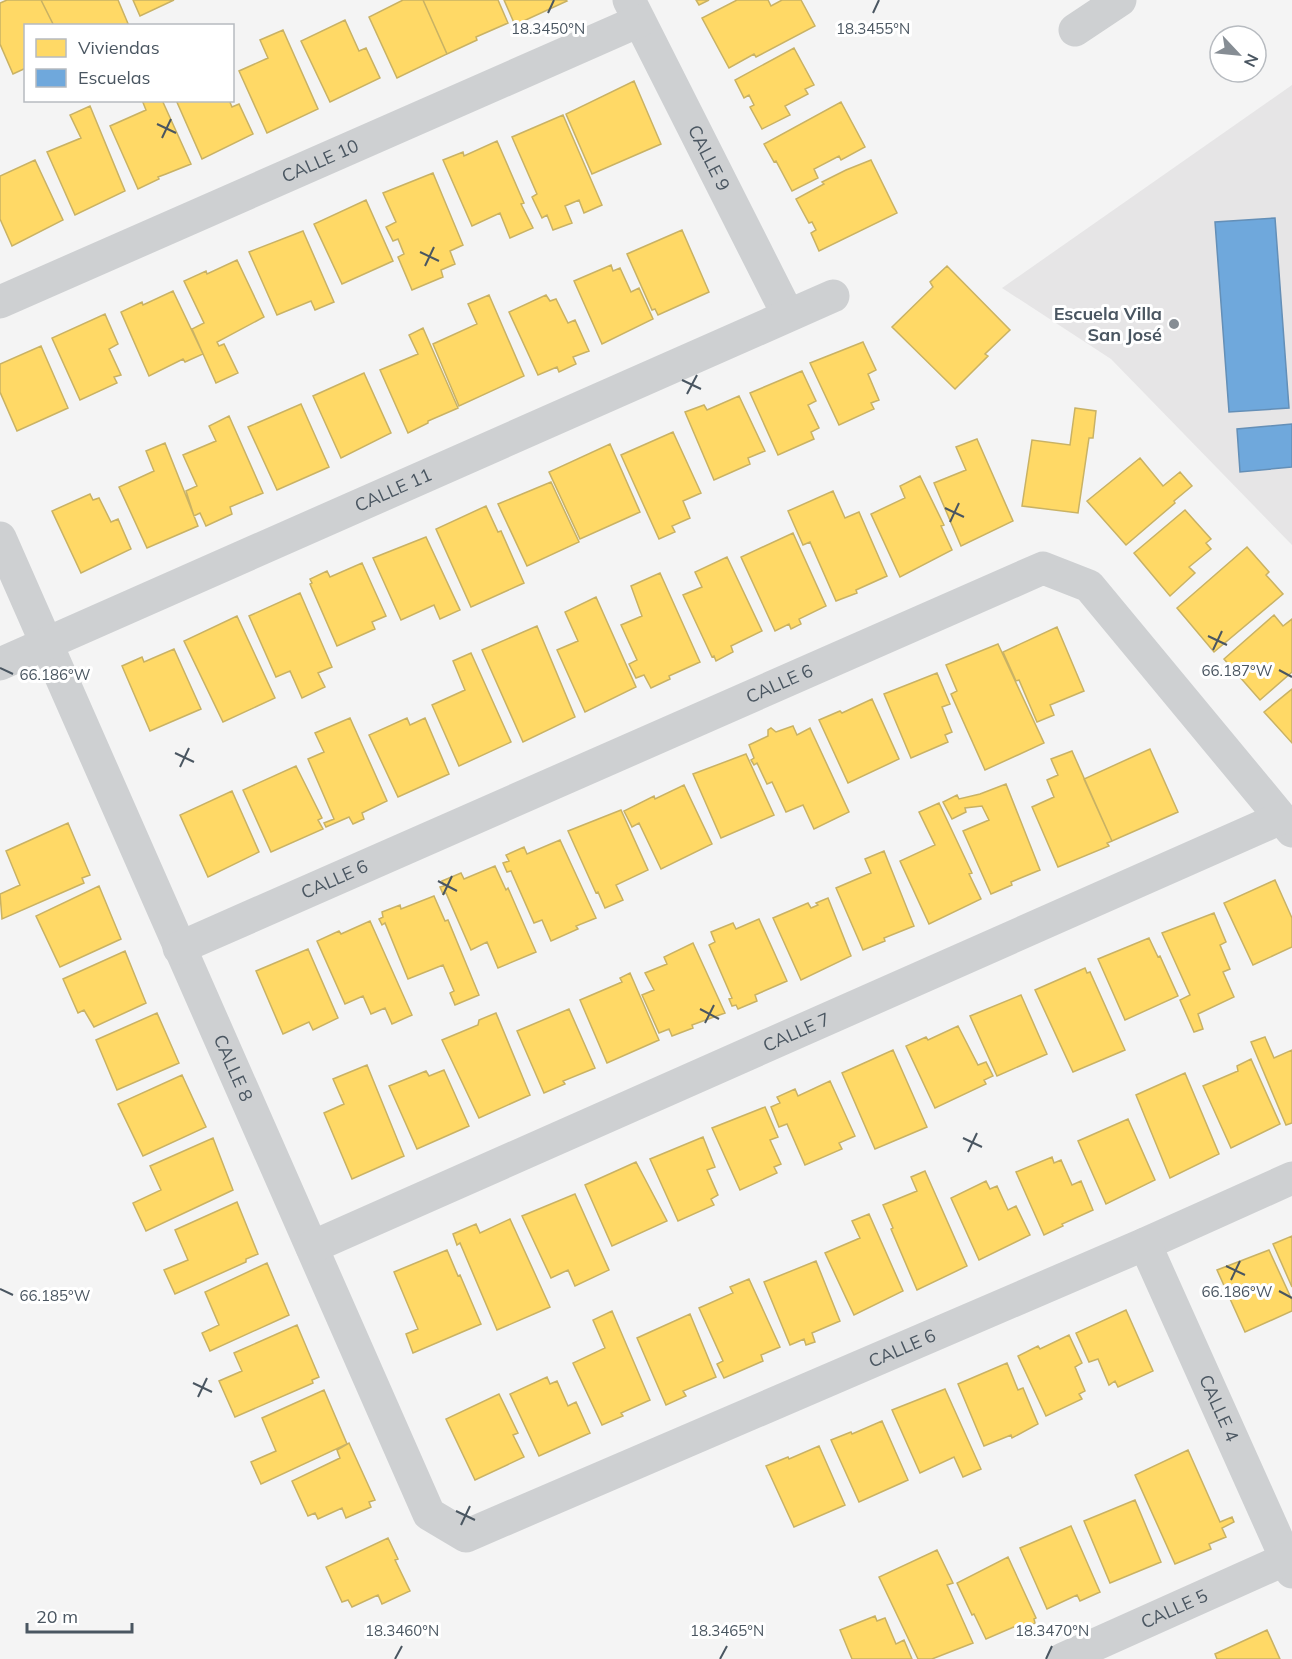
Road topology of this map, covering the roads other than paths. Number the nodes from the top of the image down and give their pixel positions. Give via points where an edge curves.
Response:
1 (1120, 0) edge
2 (634, 10) edge
3 (1075, 30) dead end
4 (833, 296) dead end
5 (0, 302) edge
6 (788, 315) junction
7 (0, 538) edge
8 (46, 643) junction
9 (0, 664) edge
10 (1286, 825) edge
11 (179, 948) junction
12 (1292, 1178) edge
13 (1145, 1244) junction
14 (312, 1247) junction
15 (512, 1516) joint
16 (1289, 1565) edge
17 (1063, 1659) edge

1 - 3 street
2 - 5 street, CALLE 10
2 - 6 street, CALLE 9
4 - 6 street, CALLE 11
6 - 8 street, CALLE 11
7 - 8 street, CALLE 8
8 - 9 street, CALLE 11
8 - 11 street, CALLE 8
10 - 11 street, CALLE 6 via 1089,586 1043,568
10 - 14 street, CALLE 7
11 - 14 street, CALLE 8
12 - 13 street, CALLE 6
13 - 15 street, CALLE 6
13 - 16 street, CALLE 4
14 - 15 street, CALLE 8 via 429,1514 466,1536
16 - 17 street, CALLE 5

